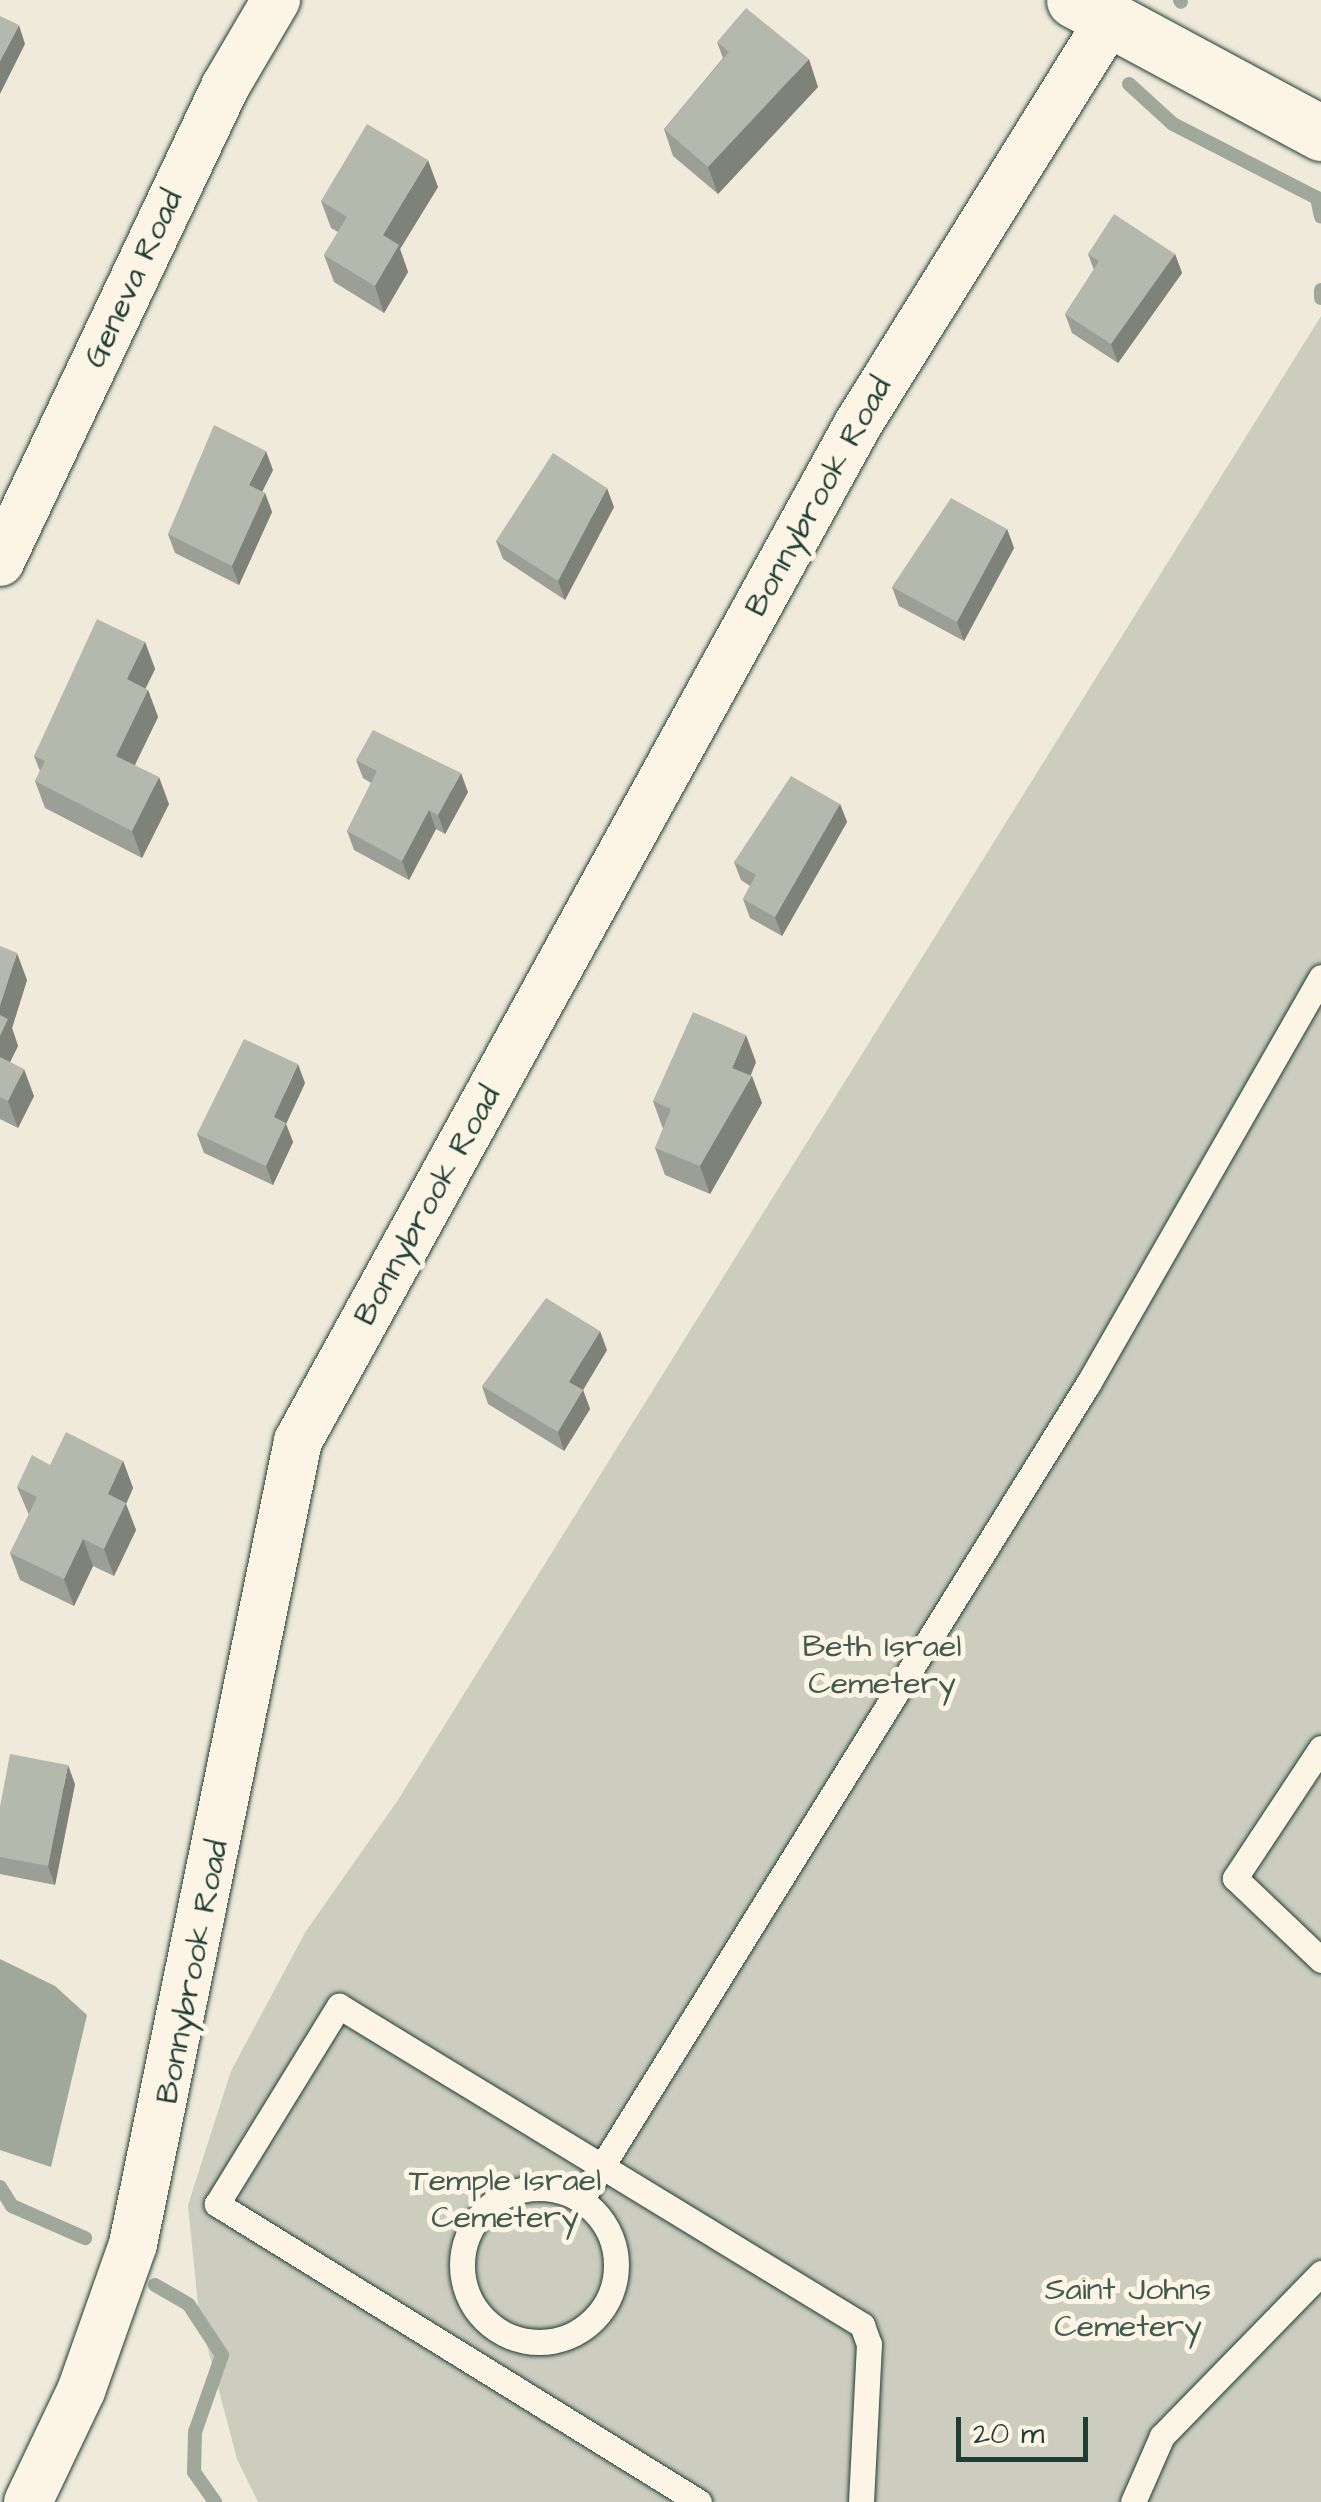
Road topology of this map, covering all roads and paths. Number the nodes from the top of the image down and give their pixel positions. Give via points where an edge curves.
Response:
1 (276, 0) edge
2 (1092, 10) edge
3 (1321, 132) edge
4 (0, 562) edge
5 (1321, 978) edge
6 (1321, 1748) edge
7 (1321, 1960) edge
8 (602, 2166) junction
9 (581, 2200) junction
10 (1321, 2273) edge
11 (502, 2333) junction
12 (480, 2367) junction
13 (28, 2502) edge
14 (699, 2502) edge
15 (861, 2502) edge
16 (1133, 2502) edge

1 - 4 street, Geneva Road via 225,86
2 - 3 street
2 - 13 street, Bonnybrook Road via 298,1441 137,2226 81,2391
5 - 8 lane via 1088,1384
6 - 7 lane via 1235,1878
8 - 9 lane
8 - 12 lane via 339,2006 227,2187 217,2204
8 - 15 lane via 862,2325 869,2344
9 - 11 lane via 610,2236 614,2283 604,2305 558,2338
9 - 11 lane via 516,2191 468,2235 462,2280
10 - 16 lane via 1162,2436
11 - 12 lane
12 - 14 lane

